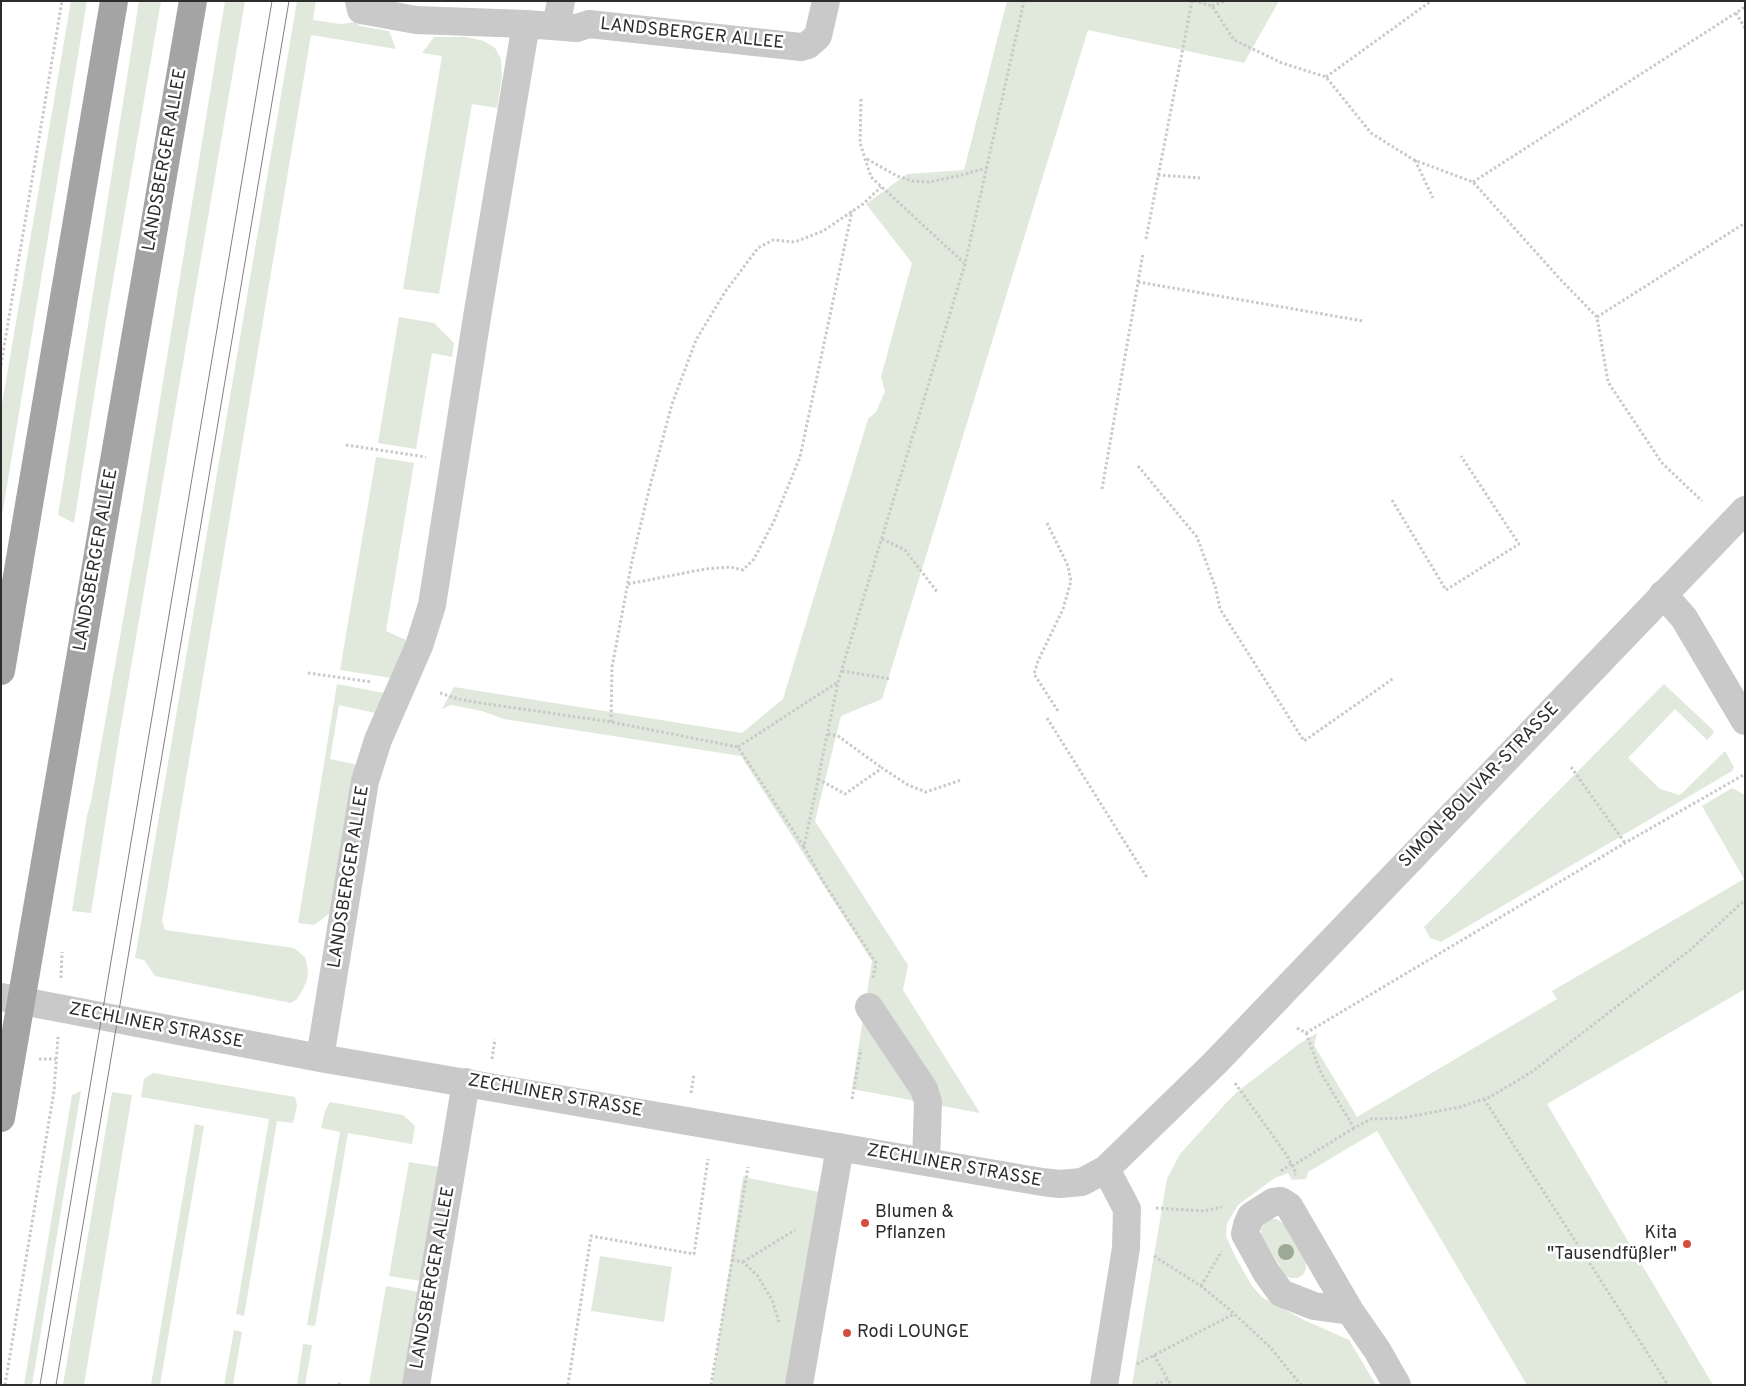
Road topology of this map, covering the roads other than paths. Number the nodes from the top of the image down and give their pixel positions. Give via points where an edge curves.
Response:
1 (114, 1) edge
2 (193, 1) edge
3 (359, 1) edge
4 (826, 1) edge
5 (559, 14) edge
6 (526, 24) junction
7 (1745, 510) edge
8 (1663, 594) junction
9 (1, 671) edge
10 (1745, 721) edge
11 (11, 999) edge
12 (868, 1007) dead end
13 (320, 1058) junction
14 (1215, 1063) joint
15 (466, 1082) junction
16 (1, 1118) edge
17 (840, 1147) junction
18 (926, 1162) junction
19 (1106, 1169) junction
20 (1350, 1311) junction
21 (416, 1385) edge
22 (799, 1385) edge
23 (1104, 1385) edge
24 (1397, 1385) edge

1 - 9 main road
2 - 11 main road, LANDSBERGER ALLEE
3 - 6 street, LANDSBERGER ALLEE via 361,10 416,20
4 - 5 street, LANDSBERGER ALLEE via 818,36 801,47 590,24 577,28
5 - 6 street, LANDSBERGER ALLEE
6 - 13 street, LANDSBERGER ALLEE via 432,605 365,781
7 - 8 street, SIMON-BOLIVAR-STRASSE
8 - 10 street via 1684,618
8 - 14 street, SIMON-BOLIVAR-STRASSE
11 - 13 street, ZECHLINER STRASSE
11 - 16 main road, LANDSBERGER ALLEE
12 - 18 street via 924,1089 928,1102
13 - 15 street, ZECHLINER STRASSE
14 - 19 street, ZECHLINER STRASSE
15 - 17 street, ZECHLINER STRASSE
15 - 21 street, LANDSBERGER ALLEE
17 - 18 street, ZECHLINER STRASSE
17 - 22 street
18 - 19 street, ZECHLINER STRASSE via 1060,1184 1082,1182
19 - 23 street via 1127,1209 1126,1248
20 - 20 street via 1314,1306 1281,1293 1245,1234 1251,1216 1273,1202 1280,1201 1289,1206
20 - 24 street

